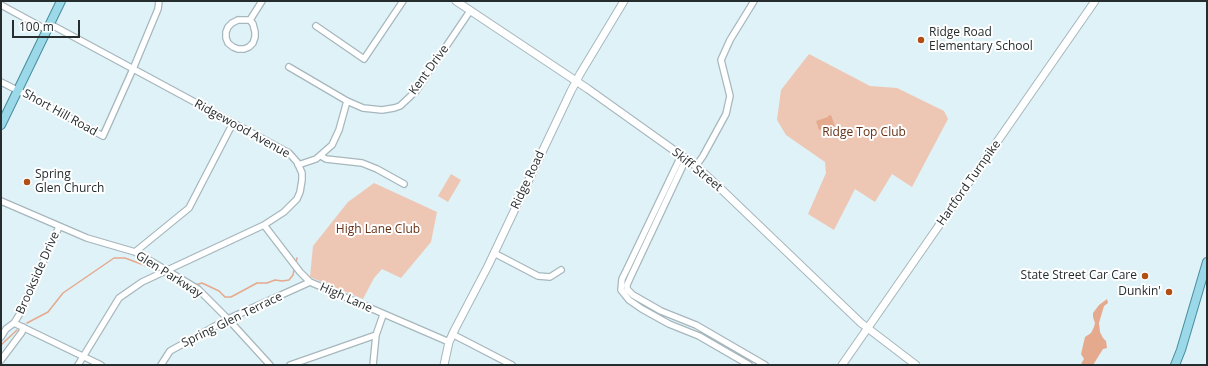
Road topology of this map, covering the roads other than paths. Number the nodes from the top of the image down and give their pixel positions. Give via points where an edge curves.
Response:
1 (61, 1) edge
2 (159, 1) edge
3 (262, 1) edge
4 (402, 1) edge
5 (456, 1) edge
6 (624, 1) edge
7 (754, 1) edge
8 (1095, 1) edge
9 (1, 5) edge
10 (470, 11) junction
11 (250, 20) junction
12 (316, 26) dead end
13 (48, 27) junction
14 (289, 67) dead end
15 (133, 69) junction
16 (1, 82) edge
17 (576, 82) junction
18 (17, 90) junction
19 (347, 102) junction
20 (232, 123) junction
21 (1, 125) edge
22 (321, 156) junction
23 (683, 158) junction
24 (298, 164) junction
25 (696, 166) junction
26 (404, 184) dead end
27 (1, 201) edge
28 (264, 225) junction
29 (59, 227) junction
30 (135, 252) junction
31 (494, 253) junction
32 (1207, 262) edge
33 (166, 270) junction
34 (560, 270) dead end
35 (310, 282) junction
36 (625, 292) junction
37 (383, 315) junction
38 (228, 319) junction
39 (14, 323) junction
40 (696, 325) junction
41 (23, 327) junction
42 (869, 328) junction
43 (692, 332) junction
44 (452, 334) junction
45 (376, 335) junction
46 (1, 337) edge
47 (720, 339) junction
48 (449, 342) junction
49 (716, 346) junction
50 (83, 357) junction
51 (1, 360) edge
52 (510, 364) edge
53 (78, 365) edge
54 (101, 365) edge
55 (161, 365) edge
56 (270, 365) edge
57 (290, 365) edge
58 (373, 365) edge
59 (444, 365) edge
60 (749, 365) edge
61 (764, 365) edge
62 (842, 365) edge
63 (916, 365) edge
64 (1175, 365) edge

1 - 13 main road
2 - 15 street via 158,10
3 - 11 street
4 - 12 street via 364,59
5 - 10 main road, Skiff Street
6 - 17 main road, Ridge Road
7 - 25 street via 730,40 722,60 730,96 726,114
8 - 42 main road, Hartford Turnpike
9 - 13 street, Ridgewood Avenue
10 - 17 main road, Skiff Street
10 - 19 street, Kent Drive via 416,91 400,106 373,110
11 - 11 street via 238,20 228,27 226,38 233,47 244,49 253,43 255,32
13 - 15 street, Ridgewood Avenue
13 - 18 main road
14 - 19 street, Kent Drive
15 - 18 street, Short Hill Road via 103,136
15 - 20 street, Ridgewood Avenue
16 - 18 street, Short Hill Road
17 - 23 main road, Skiff Street
17 - 31 main road, Ridge Road
18 - 21 main road
19 - 22 street via 336,138
20 - 24 street, Ridgewood Avenue via 289,153
20 - 30 street via 190,208
22 - 24 street
22 - 26 street via 326,159 362,163
23 - 25 main road, Skiff Street
23 - 36 street via 650,228 622,279 621,290
24 - 28 street, Ridgewood Avenue via 302,180 297,199 284,212
25 - 42 main road, Skiff Street
27 - 29 street, Glen Parkway
28 - 33 street, Ridgewood Avenue
28 - 35 street, High Lane
29 - 30 street, Glen Parkway
29 - 39 street, Brookside Drive
30 - 33 street, Glen Parkway
31 - 34 street via 538,276 550,277
31 - 44 main road, Ridge Road
32 - 64 main road
33 - 38 street, Glen Parkway via 198,289
33 - 50 street, Ridgewood Avenue via 118,298
35 - 37 street, High Lane
35 - 38 street, Spring Glen Terrace
36 - 40 street via 661,312
36 - 43 street via 628,300 669,324
37 - 45 street
37 - 48 street, High Lane
38 - 55 street, Spring Glen Terrace via 170,351
38 - 56 street, Glen Parkway
39 - 41 street
39 - 46 street, Brookside Drive
40 - 43 street
40 - 47 street
41 - 50 street
41 - 51 street, Brookside Drive
42 - 62 main road, Hartford Turnpike
42 - 63 main road, Skiff Street
43 - 49 street
44 - 48 main road, Ridge Road
44 - 52 street
45 - 57 street
45 - 58 street
47 - 49 street
47 - 61 street
48 - 59 main road, Ridge Road
49 - 60 street
50 - 53 street, Ridgewood Avenue
50 - 54 street

